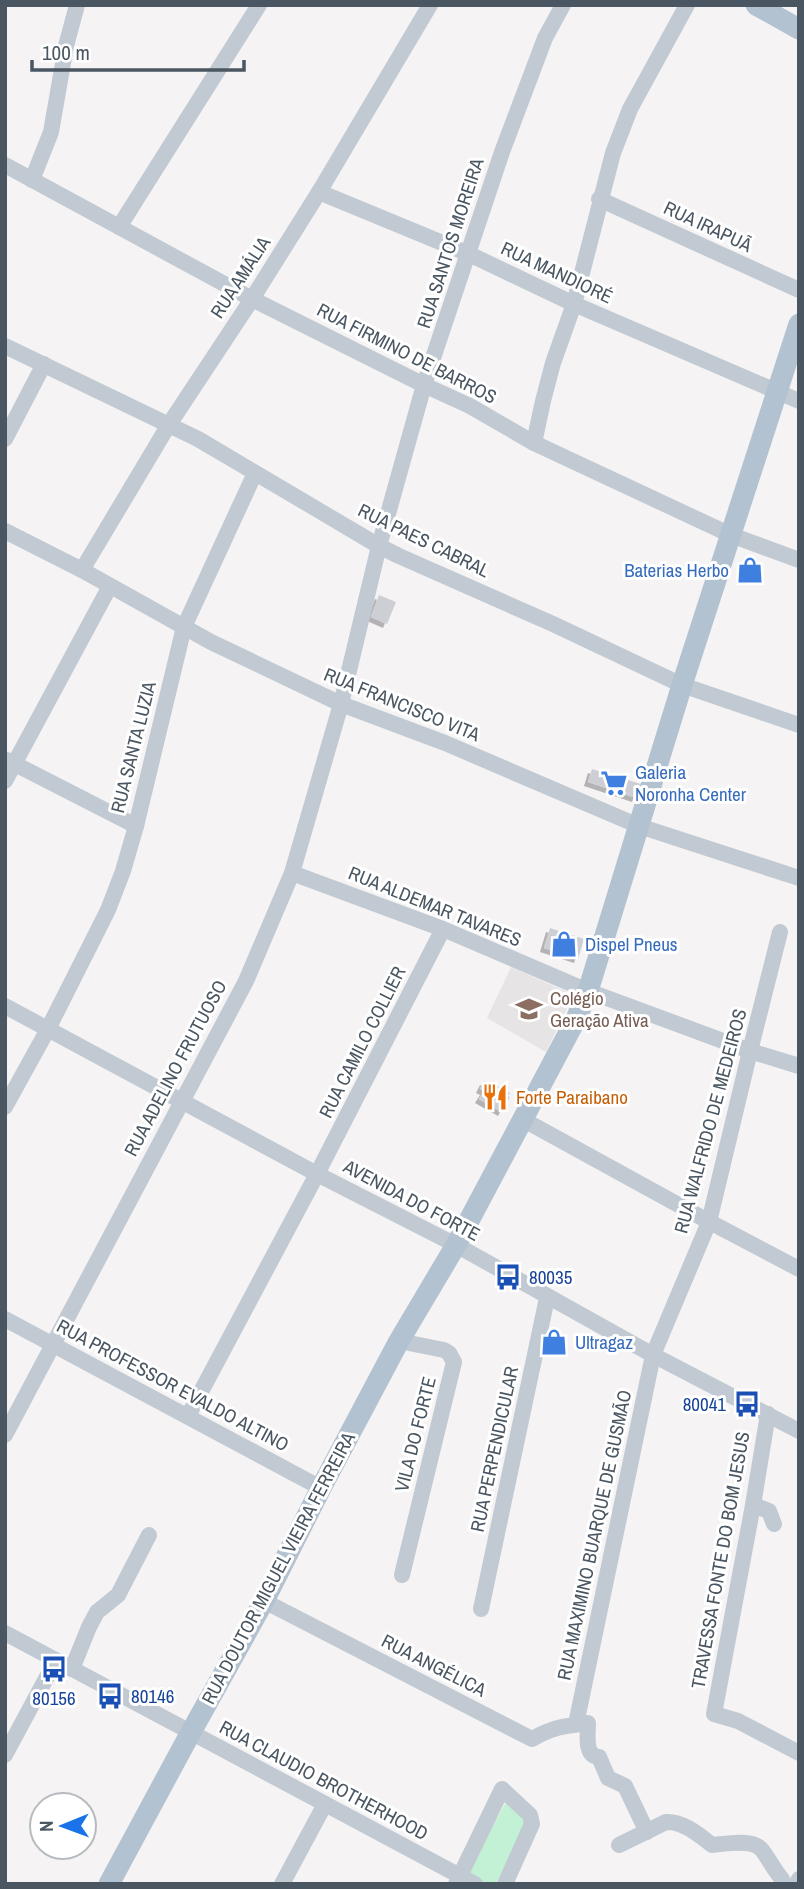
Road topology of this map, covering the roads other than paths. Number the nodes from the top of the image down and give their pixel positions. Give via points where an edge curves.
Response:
1 (77, 5) edge
2 (259, 5) edge
3 (430, 5) edge
4 (563, 5) edge
5 (687, 5) edge
6 (757, 5) edge
7 (799, 29) edge
8 (5, 165) edge
9 (32, 180) junction
10 (318, 192) junction
11 (599, 200) junction
12 (119, 227) junction
13 (469, 254) junction
14 (799, 290) edge
15 (252, 299) junction
16 (574, 304) junction
17 (799, 324) edge
18 (5, 346) edge
19 (44, 365) junction
20 (424, 385) junction
21 (777, 393) junction
22 (799, 401) edge
23 (168, 426) junction
24 (5, 439) edge
25 (534, 443) junction
26 (255, 473) junction
27 (5, 531) edge
28 (731, 535) junction
29 (379, 546) junction
30 (799, 560) edge
31 (82, 570) junction
32 (110, 586) junction
33 (184, 627) junction
34 (682, 685) junction
35 (341, 704) junction
36 (799, 725) edge
37 (10, 762) edge
38 (5, 781) edge
39 (136, 825) junction
40 (639, 826) junction
41 (292, 873) junction
42 (799, 878) edge
43 (443, 929) junction
44 (780, 932) dead end
45 (588, 991) junction
46 (5, 1006) edge
47 (48, 1029) junction
48 (750, 1051) junction
49 (799, 1066) edge
50 (181, 1101) junction
51 (5, 1107) edge
52 (522, 1119) junction
53 (317, 1174) junction
54 (709, 1222) junction
55 (453, 1250) junction
56 (799, 1269) edge
57 (547, 1298) junction
58 (5, 1319) edge
59 (399, 1341) junction
60 (53, 1345) junction
61 (653, 1355) junction
62 (768, 1415) junction
63 (188, 1416) junction
64 (7, 1427) edge
65 (799, 1431) edge
66 (321, 1488) junction
67 (753, 1505) junction
68 (774, 1524) dead end
69 (149, 1535) dead end
70 (402, 1575) dead end
71 (264, 1601) junction
72 (481, 1609) dead end
73 (5, 1633) edge
74 (56, 1660) junction
75 (72, 1669) junction
76 (582, 1724) junction
77 (191, 1732) junction
78 (799, 1753) edge
79 (5, 1755) edge
80 (325, 1804) junction
81 (647, 1832) junction
82 (619, 1845) dead end
83 (458, 1880) edge
84 (788, 1882) edge
85 (109, 1884) edge
86 (282, 1884) edge
87 (475, 1884) edge
88 (505, 1884) edge

1 - 9 street via 51,132
2 - 12 street
3 - 10 street, RUA AMÁLIA
4 - 13 street, RUA SANTOS MOREIRA via 545,38 511,127
5 - 11 street via 630,109
6 - 7 main road
8 - 9 street, RUA FIRMINO DE BARROS
9 - 12 street, RUA FIRMINO DE BARROS
10 - 13 street, RUA MANDIORÉ
10 - 15 street, RUA AMÁLIA
11 - 14 street, RUA IRAPUÃ
11 - 16 street
12 - 15 street, RUA FIRMINO DE BARROS
13 - 16 street, RUA MANDIORÉ
13 - 20 street, RUA SANTOS MOREIRA
15 - 20 street, RUA FIRMINO DE BARROS
15 - 23 street, RUA AMÁLIA
16 - 21 street, RUA MANDIORÉ
16 - 25 street via 553,363
17 - 21 main road, RUA DOUTOR MIGUEL VIEIRA FERREIRA
18 - 19 street, RUA PAES CABRAL
19 - 23 street, RUA PAES CABRAL
19 - 24 street
20 - 25 street, RUA FIRMINO DE BARROS
20 - 29 street, RUA SANTOS MOREIRA
21 - 22 street, RUA MANDIORÉ
21 - 28 main road, RUA DOUTOR MIGUEL VIEIRA FERREIRA
23 - 26 street, RUA PAES CABRAL
23 - 31 street, RUA AMÁLIA
25 - 28 street, RUA FIRMINO DE BARROS
26 - 29 street, RUA PAES CABRAL
26 - 33 street, RUA SANTA LUZIA
27 - 31 street, RUA FRANCISCO VITA
28 - 30 street, RUA FIRMINO DE BARROS
28 - 34 main road, RUA DOUTOR MIGUEL VIEIRA FERREIRA
29 - 34 street, RUA PAES CABRAL
29 - 35 street, RUA SANTOS MOREIRA
31 - 32 street, RUA FRANCISCO VITA
32 - 33 street, RUA FRANCISCO VITA
32 - 37 street
33 - 35 street, RUA FRANCISCO VITA
33 - 39 street, RUA SANTA LUZIA
34 - 36 street, RUA PAES CABRAL
34 - 40 main road, RUA DOUTOR MIGUEL VIEIRA FERREIRA
35 - 40 street, RUA FRANCISCO VITA
35 - 41 street, RUA ADELINO FRUTUOSO
37 - 38 street
37 - 39 street
39 - 47 street, RUA SANTA LUZIA via 108,910
40 - 42 street, RUA FRANCISCO VITA
40 - 45 main road, RUA DOUTOR MIGUEL VIEIRA FERREIRA
41 - 43 street, RUA ALDEMAR TAVARES
41 - 50 street, RUA ADELINO FRUTUOSO via 246,981
43 - 45 street, RUA ALDEMAR TAVARES
43 - 53 street, RUA CAMILO COLLIER
44 - 48 street, RUA WALFRIDO DE MEDEIROS
45 - 48 street, RUA ALDEMAR TAVARES
45 - 52 main road, RUA DOUTOR MIGUEL VIEIRA FERREIRA
46 - 47 street, AVENIDA DO FORTE
47 - 50 street, AVENIDA DO FORTE
47 - 51 street, RUA SANTA LUZIA
48 - 49 street, RUA ALDEMAR TAVARES
48 - 54 street, RUA WALFRIDO DE MEDEIROS
50 - 53 street, AVENIDA DO FORTE
50 - 60 street, RUA ADELINO FRUTUOSO
52 - 54 street
52 - 55 main road, RUA DOUTOR MIGUEL VIEIRA FERREIRA
53 - 55 street, AVENIDA DO FORTE
53 - 63 street, RUA CAMILO COLLIER
54 - 56 street
54 - 61 street, RUA WALFRIDO DE MEDEIROS
55 - 57 street, AVENIDA DO FORTE
55 - 59 main road, RUA DOUTOR MIGUEL VIEIRA FERREIRA
57 - 61 street, AVENIDA DO FORTE
57 - 72 street, RUA PERPENDICULAR
58 - 60 street, RUA PROFESSOR EVALDO ALTINO
59 - 66 main road, RUA DOUTOR MIGUEL VIEIRA FERREIRA
59 - 70 street, VILA DO FORTE via 444,1350 454,1362
60 - 63 street, RUA PROFESSOR EVALDO ALTINO
60 - 64 street, RUA ADELINO FRUTUOSO
61 - 62 street, AVENIDA DO FORTE
61 - 76 street, RUA MAXIMINO BUARQUE DE GUSMÃO
62 - 65 street, AVENIDA DO FORTE
62 - 67 street, TRAVESSA FONTE DO BOM JESUS
63 - 66 street, RUA PROFESSOR EVALDO ALTINO
66 - 71 main road, RUA DOUTOR MIGUEL VIEIRA FERREIRA
67 - 68 street via 769,1511
67 - 78 street, TRAVESSA FONTE DO BOM JESUS via 714,1714 738,1721
69 - 75 street via 118,1595 97,1612
71 - 76 street, RUA ANGÉLICA via 532,1739 549,1729
71 - 77 main road, RUA DOUTOR MIGUEL VIEIRA FERREIRA
73 - 74 street, RUA CLAUDIO BROTHERHOOD
74 - 75 street, RUA CLAUDIO BROTHERHOOD
74 - 79 street
75 - 77 street, RUA CLAUDIO BROTHERHOOD
76 - 81 street via 590,1754 599,1758 608,1778 625,1786
77 - 80 street, RUA CLAUDIO BROTHERHOOD
77 - 85 main road, RUA DOUTOR MIGUEL VIEIRA FERREIRA
80 - 83 street, RUA CLAUDIO BROTHERHOOD
80 - 86 street
81 - 82 street
81 - 84 street via 674,1822 712,1844 757,1845
83 - 87 street, RUA CLAUDIO BROTHERHOOD
83 - 88 street via 502,1789 532,1819

